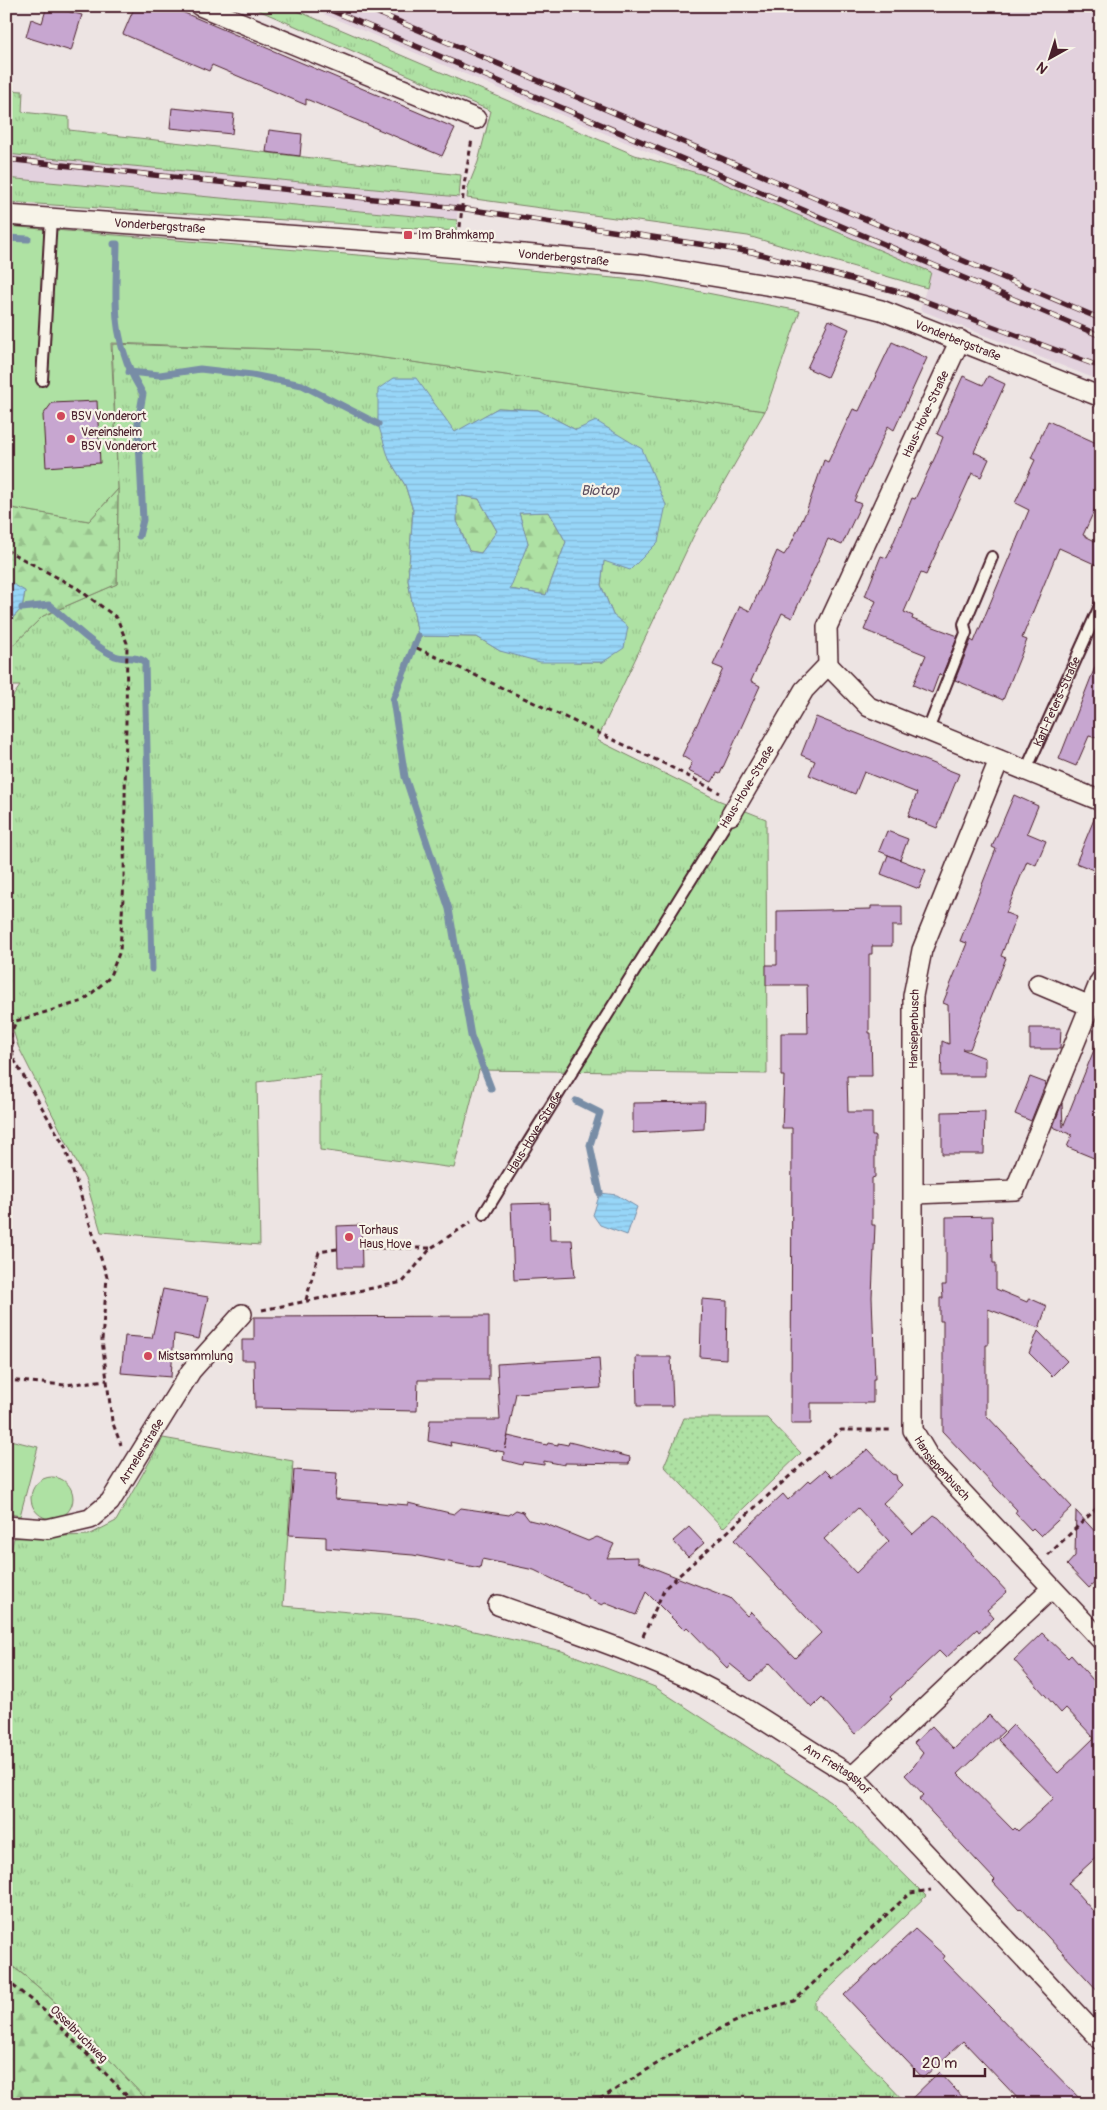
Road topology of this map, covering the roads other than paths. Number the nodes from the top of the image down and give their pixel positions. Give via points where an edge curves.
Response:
1 (200, 6) edge
2 (476, 119) road end
3 (6, 215) edge
4 (51, 218) junction
5 (960, 340) junction
6 (42, 380) dead end
7 (1101, 397) edge
8 (992, 558) dead end
9 (1100, 606) edge
10 (828, 665) junction
11 (928, 730) junction
12 (999, 760) junction
13 (1026, 770) junction
14 (1101, 801) edge
15 (734, 809) joint
16 (1100, 981) edge
17 (1038, 984) dead end
18 (1090, 1006) junction
19 (914, 1194) junction
20 (484, 1214) road end
21 (242, 1314) road end
22 (6, 1526) edge
23 (1052, 1589) junction
24 (498, 1604) dead end
25 (1101, 1640) edge
26 (853, 1776) junction
27 (1101, 2040) edge

1 - 2 street
3 - 4 street, Vonderbergstraße
4 - 5 street, Vonderbergstraße via 645,265 809,292 881,310
4 - 6 lane
5 - 7 street, Vonderbergstraße
5 - 10 street, Haus-Hove-Straße via 827,627
8 - 11 lane via 964,624 966,632
9 - 13 lane, Karl-Peters-Straße
10 - 11 street via 869,707
10 - 15 street, Haus-Hove-Straße via 804,690
11 - 12 street
12 - 13 street
12 - 19 street, Hansiepenbusch via 922,950 912,996
13 - 14 street
15 - 20 lane, Haus-Hove-Straße
16 - 18 street
17 - 18 street
18 - 19 street via 1015,1190
19 - 23 street, Hansiepenbusch via 913,1430 929,1457
21 - 22 street, Armelerstraße via 191,1371 110,1502 90,1519 47,1530
23 - 25 street, Hansiepenbusch
23 - 26 street
24 - 26 street, Am Freitagshof via 635,1653 733,1701
26 - 27 street, Am Freitagshof

